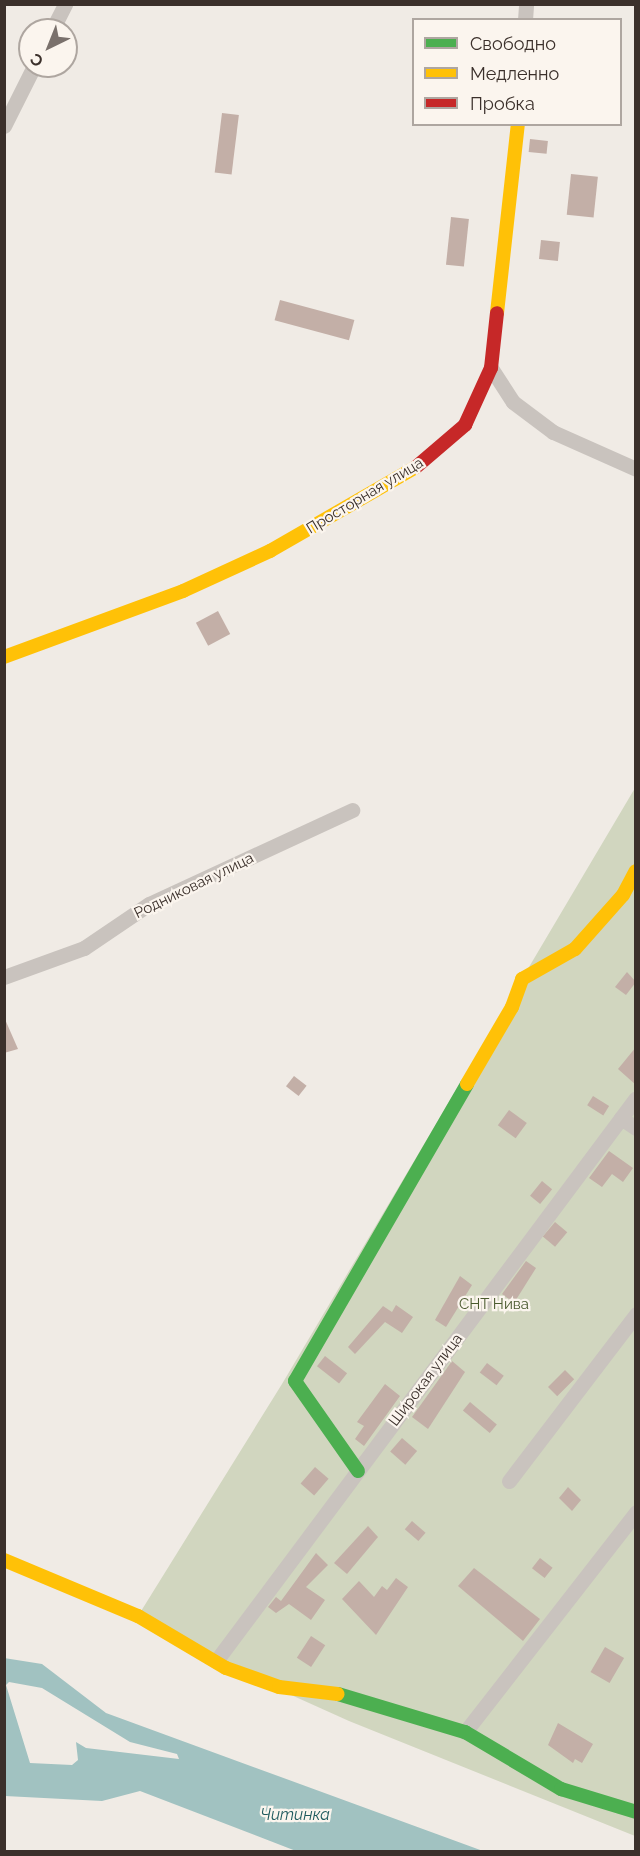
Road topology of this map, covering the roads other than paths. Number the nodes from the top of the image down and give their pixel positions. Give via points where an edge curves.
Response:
1 (65, 4) edge
2 (58, 18) edge
3 (28, 78) edge
4 (4, 126) edge
5 (518, 126) edge
6 (490, 368) junction
7 (636, 469) edge
8 (4, 657) edge
9 (352, 810) dead end
10 (636, 871) edge
11 (4, 977) edge
12 (636, 1098) edge
13 (621, 1118) junction
14 (636, 1128) edge
15 (636, 1314) edge
16 (358, 1471) junction
17 (509, 1481) dead end
18 (636, 1512) edge
19 (4, 1560) edge
20 (216, 1661) junction
21 (465, 1732) junction
22 (636, 1812) edge

1 - 2 street
3 - 4 street
5 - 6 street, Просторная улица
6 - 7 street via 513,402 554,432
6 - 8 street, Просторная улица via 465,425 443,448 397,481 270,551 194,586
9 - 11 street, Родниковая улица via 149,904 84,948
10 - 16 street via 623,895 575,949 522,980 506,1018 295,1381
12 - 13 street, Широкая улица
13 - 14 street
13 - 16 street, Широкая улица
15 - 17 street
16 - 20 street, Широкая улица
18 - 21 street
19 - 20 street via 110,1602
20 - 21 street via 279,1687 350,1696
21 - 22 street via 561,1788

